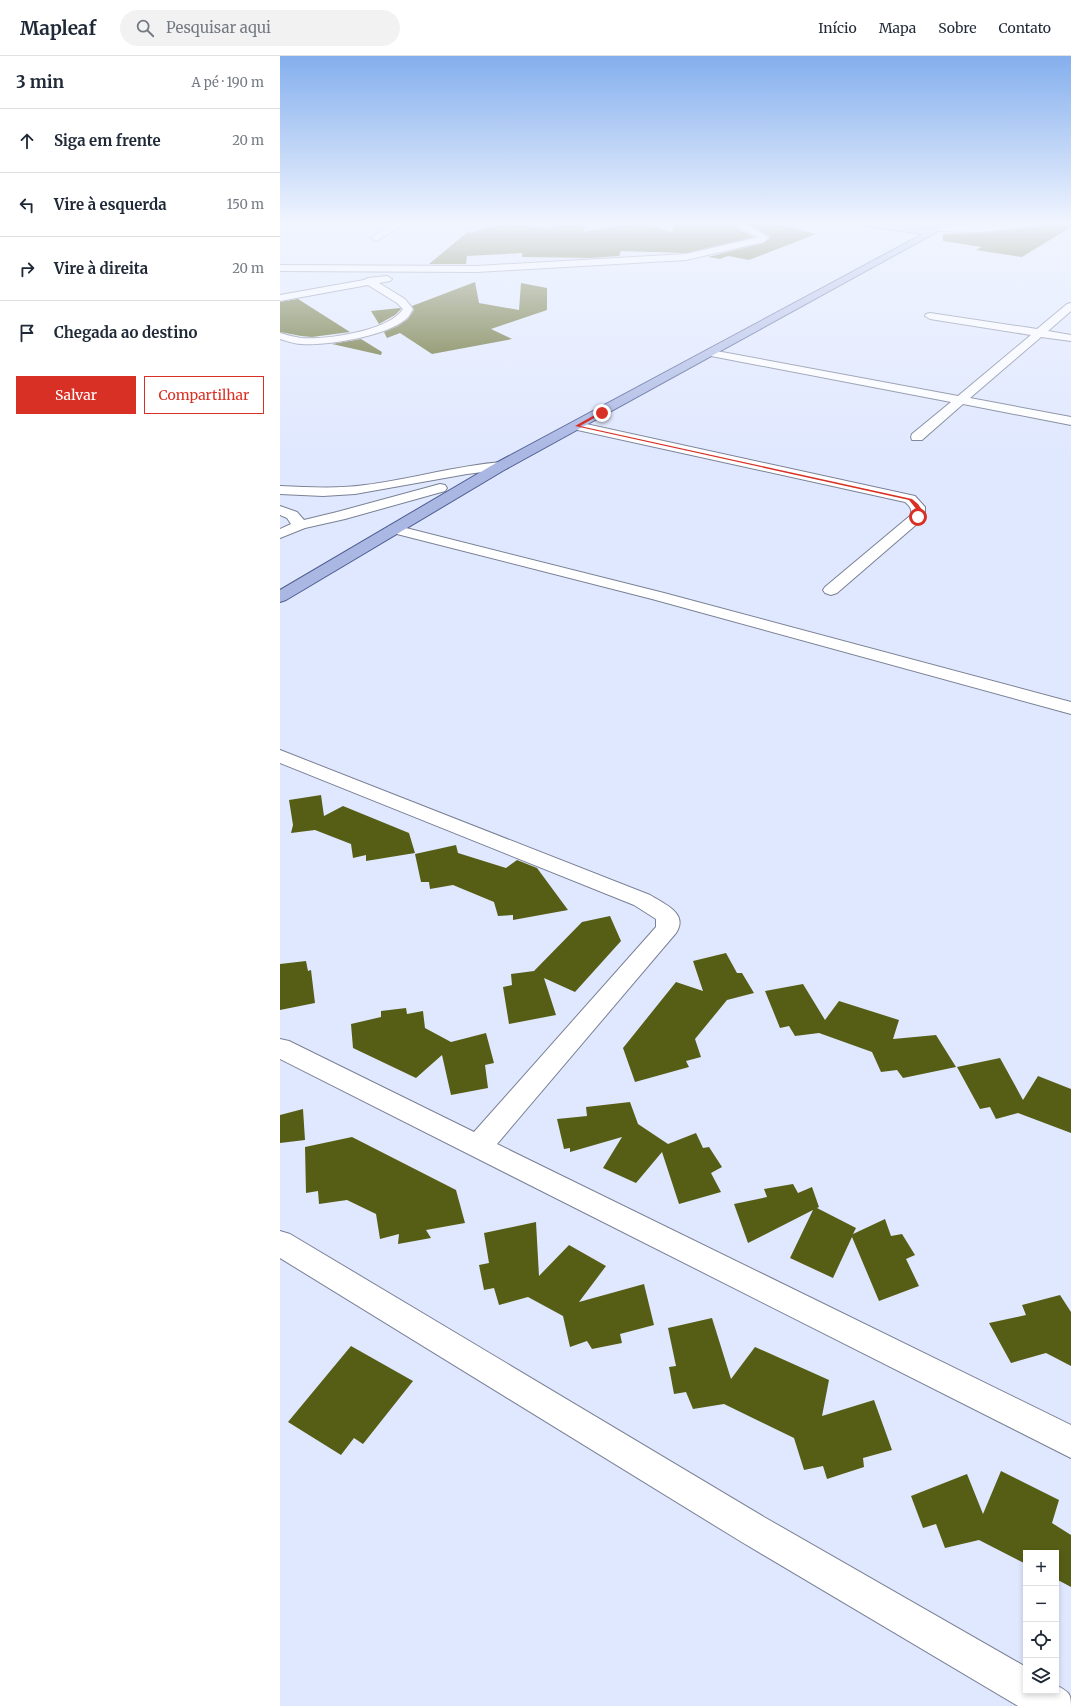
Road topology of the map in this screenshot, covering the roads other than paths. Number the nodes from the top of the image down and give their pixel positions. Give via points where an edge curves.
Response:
1 (399, 300) edge
2 (807, 300) edge
3 (1071, 306) edge
4 (930, 316) dead end
5 (1039, 333) junction
6 (280, 336) edge
7 (1071, 338) edge
8 (711, 353) junction
9 (960, 400) junction
10 (1071, 421) edge
11 (577, 426) junction
12 (917, 437) dead end
13 (501, 466) junction
14 (479, 480) junction
15 (280, 490) edge
16 (280, 510) edge
17 (300, 525) junction
18 (394, 530) junction
19 (280, 534) edge
20 (831, 590) dead end
21 (280, 597) edge
22 (1071, 708) edge
23 (280, 756) edge
24 (280, 1048) edge
25 (478, 1147) junction
26 (280, 1243) edge
27 (1071, 1442) edge
28 (1023, 1687) edge
29 (1034, 1694) edge
30 (1055, 1706) edge

1 - 6 street via 408,309 406,315 396,322 372,331 304,341
2 - 8 main road
3 - 5 street
4 - 5 street
5 - 7 street
5 - 9 street
8 - 9 street
8 - 11 main road
9 - 10 street
9 - 12 street
11 - 13 main road
11 - 20 street via 910,499 917,505 920,510 918,517
13 - 14 main road
13 - 15 street via 476,468 365,489 329,492
14 - 17 street via 430,490
14 - 18 main road
16 - 17 street via 292,516
17 - 19 street
18 - 21 main road
18 - 22 street via 666,598
23 - 25 street via 642,900 667,916 668,928
24 - 25 street
25 - 27 street
26 - 28 street via 752,1529
29 - 30 street

